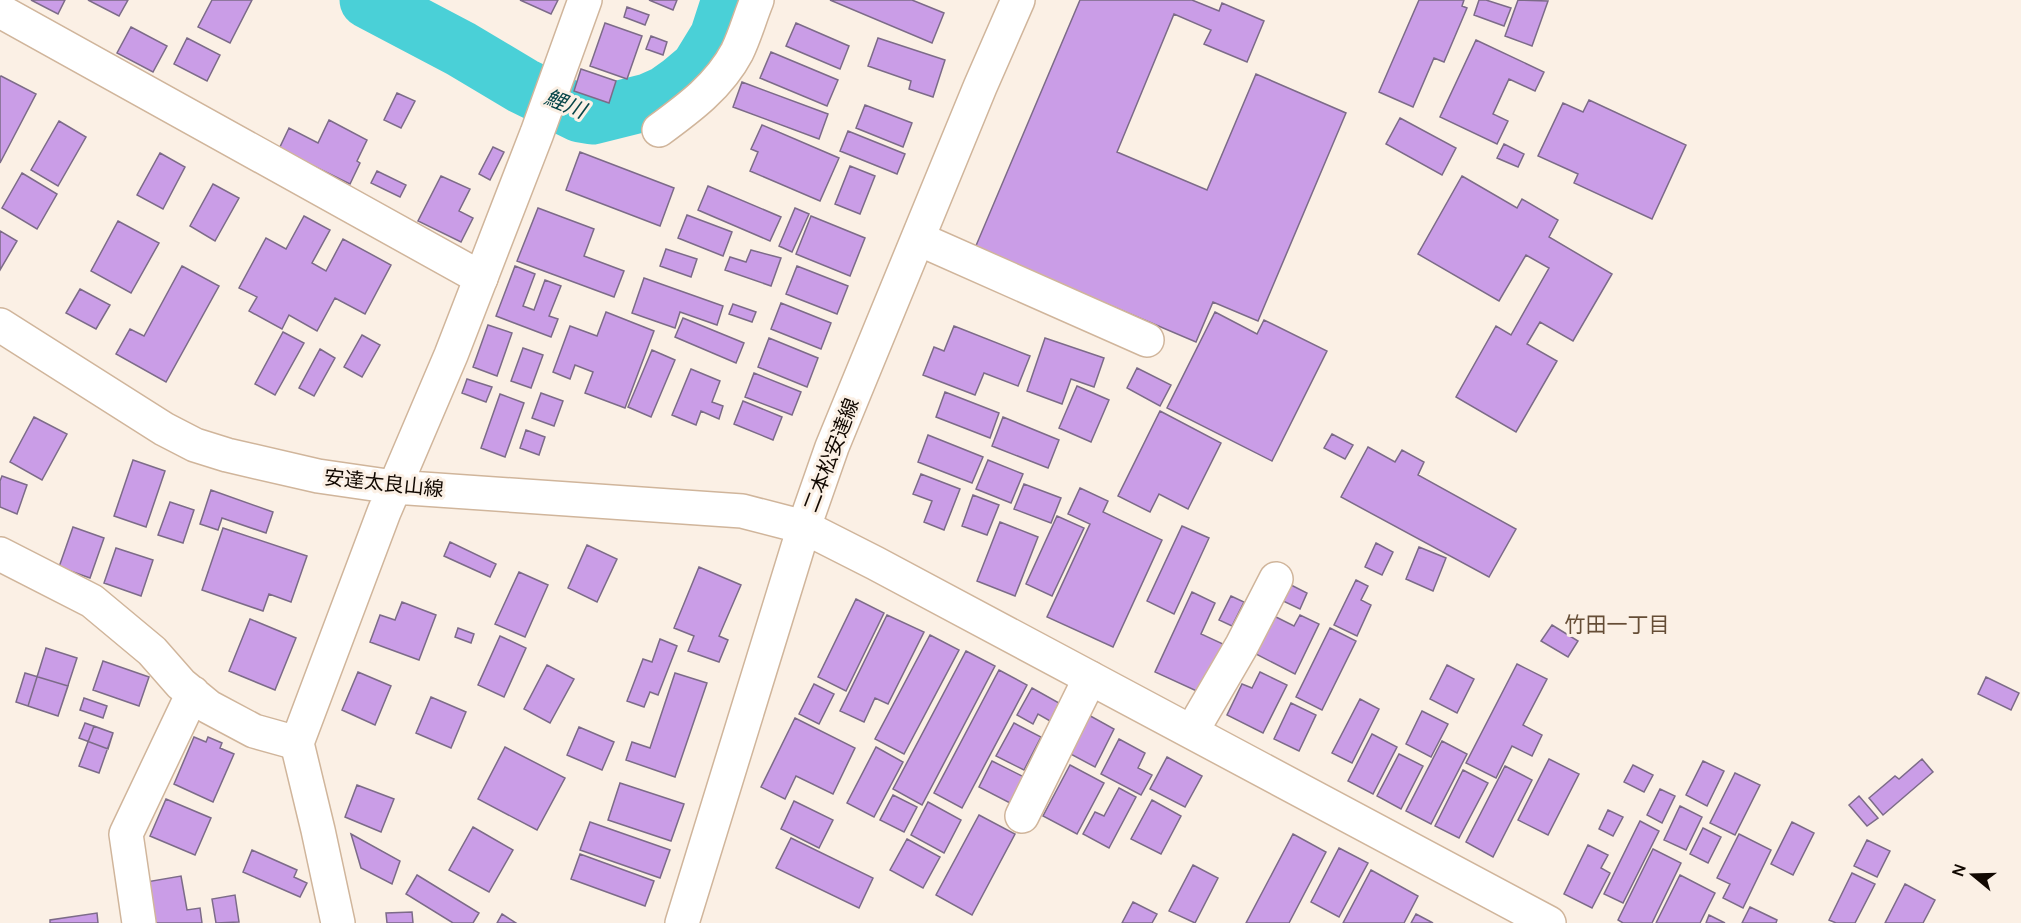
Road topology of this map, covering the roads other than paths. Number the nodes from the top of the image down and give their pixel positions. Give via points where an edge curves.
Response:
1 (585, 0) edge
2 (757, 0) edge
3 (1018, 0) edge
4 (0, 11) edge
5 (659, 130) dead end
6 (919, 239) junction
7 (481, 278) junction
8 (0, 325) edge
9 (1147, 340) dead end
10 (394, 487) junction
11 (804, 527) junction
12 (0, 554) edge
13 (1276, 579) dead end
14 (1090, 678) junction
15 (193, 693) junction
16 (1192, 731) junction
17 (297, 743) junction
18 (1022, 816) dead end
19 (139, 923) edge
20 (338, 923) edge
21 (682, 923) edge
22 (1549, 923) edge

1 - 7 street
2 - 5 street via 736,53 721,76 702,98
3 - 6 street, 二本松安達線
4 - 7 street
6 - 9 street
6 - 11 street, 二本松安達線 via 832,447
7 - 10 street
8 - 10 street, 安達太良山線 via 195,445 279,468
10 - 11 street, 安達太良山線 via 742,511
10 - 17 street
11 - 14 street, 安達太良山線
11 - 21 street, 二本松安達線
12 - 15 street via 92,602 152,651
13 - 16 street
14 - 16 street, 安達太良山線
14 - 18 street
15 - 17 street via 209,707 254,731
15 - 19 street via 126,834
16 - 22 street, 安達太良山線
17 - 20 street

